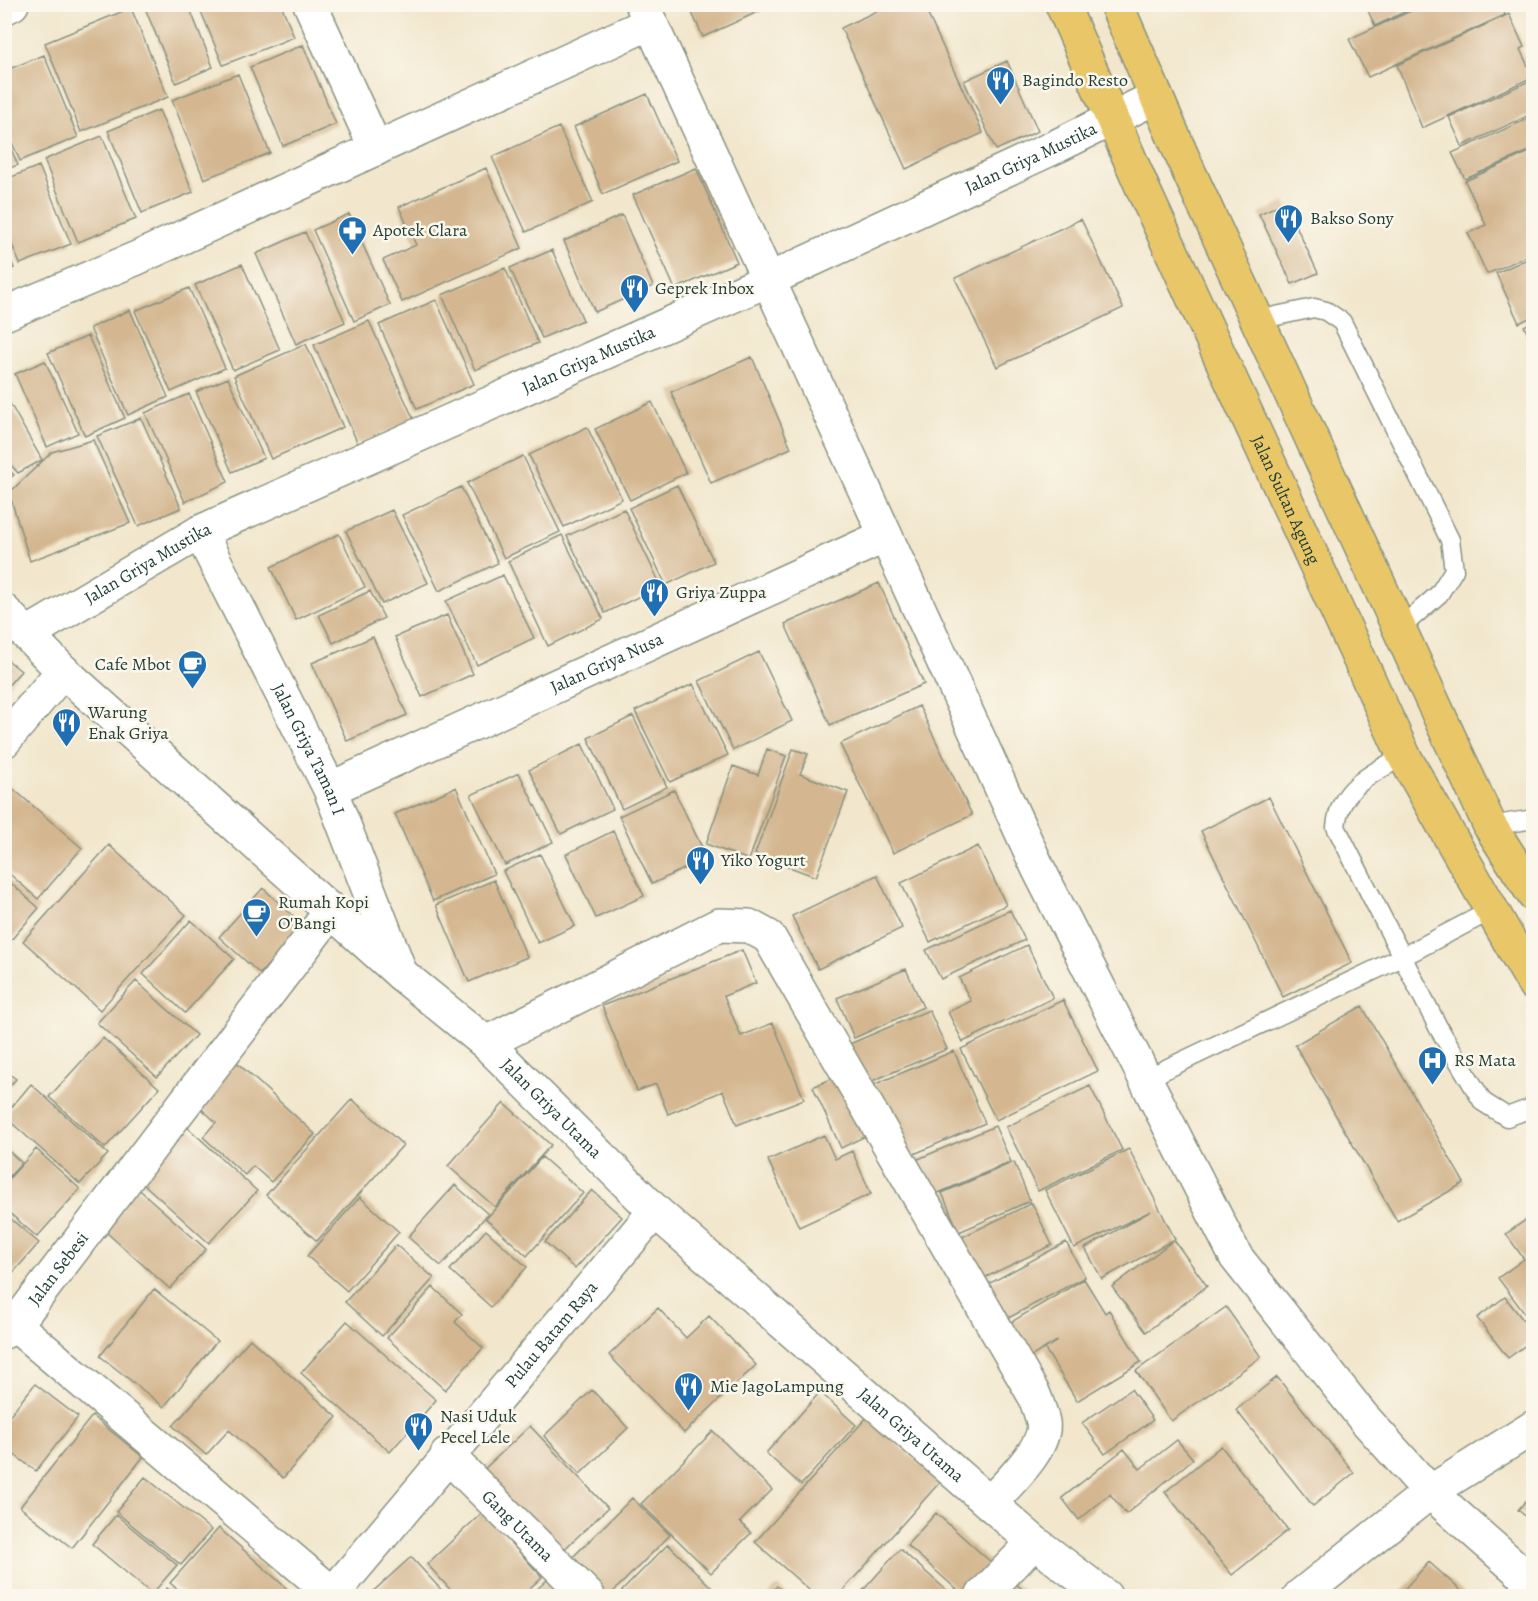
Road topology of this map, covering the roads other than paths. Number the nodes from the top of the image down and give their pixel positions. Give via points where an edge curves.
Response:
1 (12, 4) edge
2 (310, 4) edge
3 (1062, 4) edge
4 (1116, 4) edge
5 (4, 8) edge
6 (646, 14) edge
7 (1156, 96) junction
8 (1112, 117) junction
9 (376, 149) junction
10 (768, 280) junction
11 (4, 314) edge
12 (1257, 320) junction
13 (200, 532) junction
14 (885, 536) junction
15 (4, 611) edge
16 (1400, 628) junction
17 (27, 634) junction
18 (63, 671) junction
19 (4, 741) edge
20 (1404, 756) junction
21 (330, 789) junction
22 (1533, 819) edge
23 (1490, 826) junction
24 (1533, 895) edge
25 (332, 910) junction
26 (1490, 911) junction
27 (1402, 957) junction
28 (401, 974) junction
29 (1533, 984) edge
30 (486, 1043) junction
31 (1145, 1079) junction
32 (1533, 1107) edge
33 (655, 1211) junction
34 (10, 1329) edge
35 (1533, 1427) edge
36 (447, 1455) junction
37 (1430, 1492) junction
38 (990, 1503) junction
39 (1034, 1542) junction
40 (1533, 1584) edge
41 (332, 1595) edge
42 (588, 1596) edge
43 (982, 1596) edge
44 (1105, 1596) edge
45 (1300, 1596) edge

1 - 5 street
2 - 9 street
3 - 8 main road, Jalan Sultan Agung
4 - 7 main road
6 - 9 street
6 - 10 street
7 - 8 street, Jalan Griya Mustika
7 - 12 main road
8 - 10 street, Jalan Griya Mustika
8 - 20 main road, Jalan Sultan Agung
9 - 11 street
10 - 13 street, Jalan Griya Mustika
10 - 14 street
12 - 16 main road
12 - 16 lane via 1314,308 1342,322 1450,540 1454,570 1439,594
13 - 17 street, Jalan Griya Mustika
13 - 21 street, Jalan Griya Taman I
14 - 21 street, Jalan Griya Nusa
14 - 31 street via 1038,868
15 - 17 street, Jalan Griya Utama
16 - 23 main road
17 - 18 street, Jalan Griya Utama
18 - 19 street
18 - 25 street, Jalan Griya Utama
20 - 26 main road, Jalan Sultan Agung
20 - 27 lane via 1363,778 1337,810 1336,827
21 - 28 street, Jalan Griya Taman I
22 - 23 lane
23 - 24 main road
25 - 28 street, Jalan Griya Utama
25 - 34 street, Jalan Sebesi
26 - 27 lane
26 - 29 main road, Jalan Sultan Agung
27 - 31 lane
27 - 32 lane via 1438,1027 1484,1102 1507,1118
28 - 30 street, Jalan Griya Utama
30 - 33 street, Jalan Griya Utama
30 - 38 street via 719,925 749,926 769,937 1034,1395 1044,1423 1042,1439
31 - 37 street via 1236,1257 1362,1416
33 - 36 street, Pulau Batam Raya
33 - 38 street, Jalan Griya Utama
34 - 41 street, Jalan Sebesi
35 - 37 street
36 - 41 street, Pulau Batam Raya
36 - 42 street, Gang Utama
37 - 40 street
37 - 45 street
38 - 39 street, Jalan Griya Utama
39 - 43 street
39 - 44 street, Jalan Griya Utama

